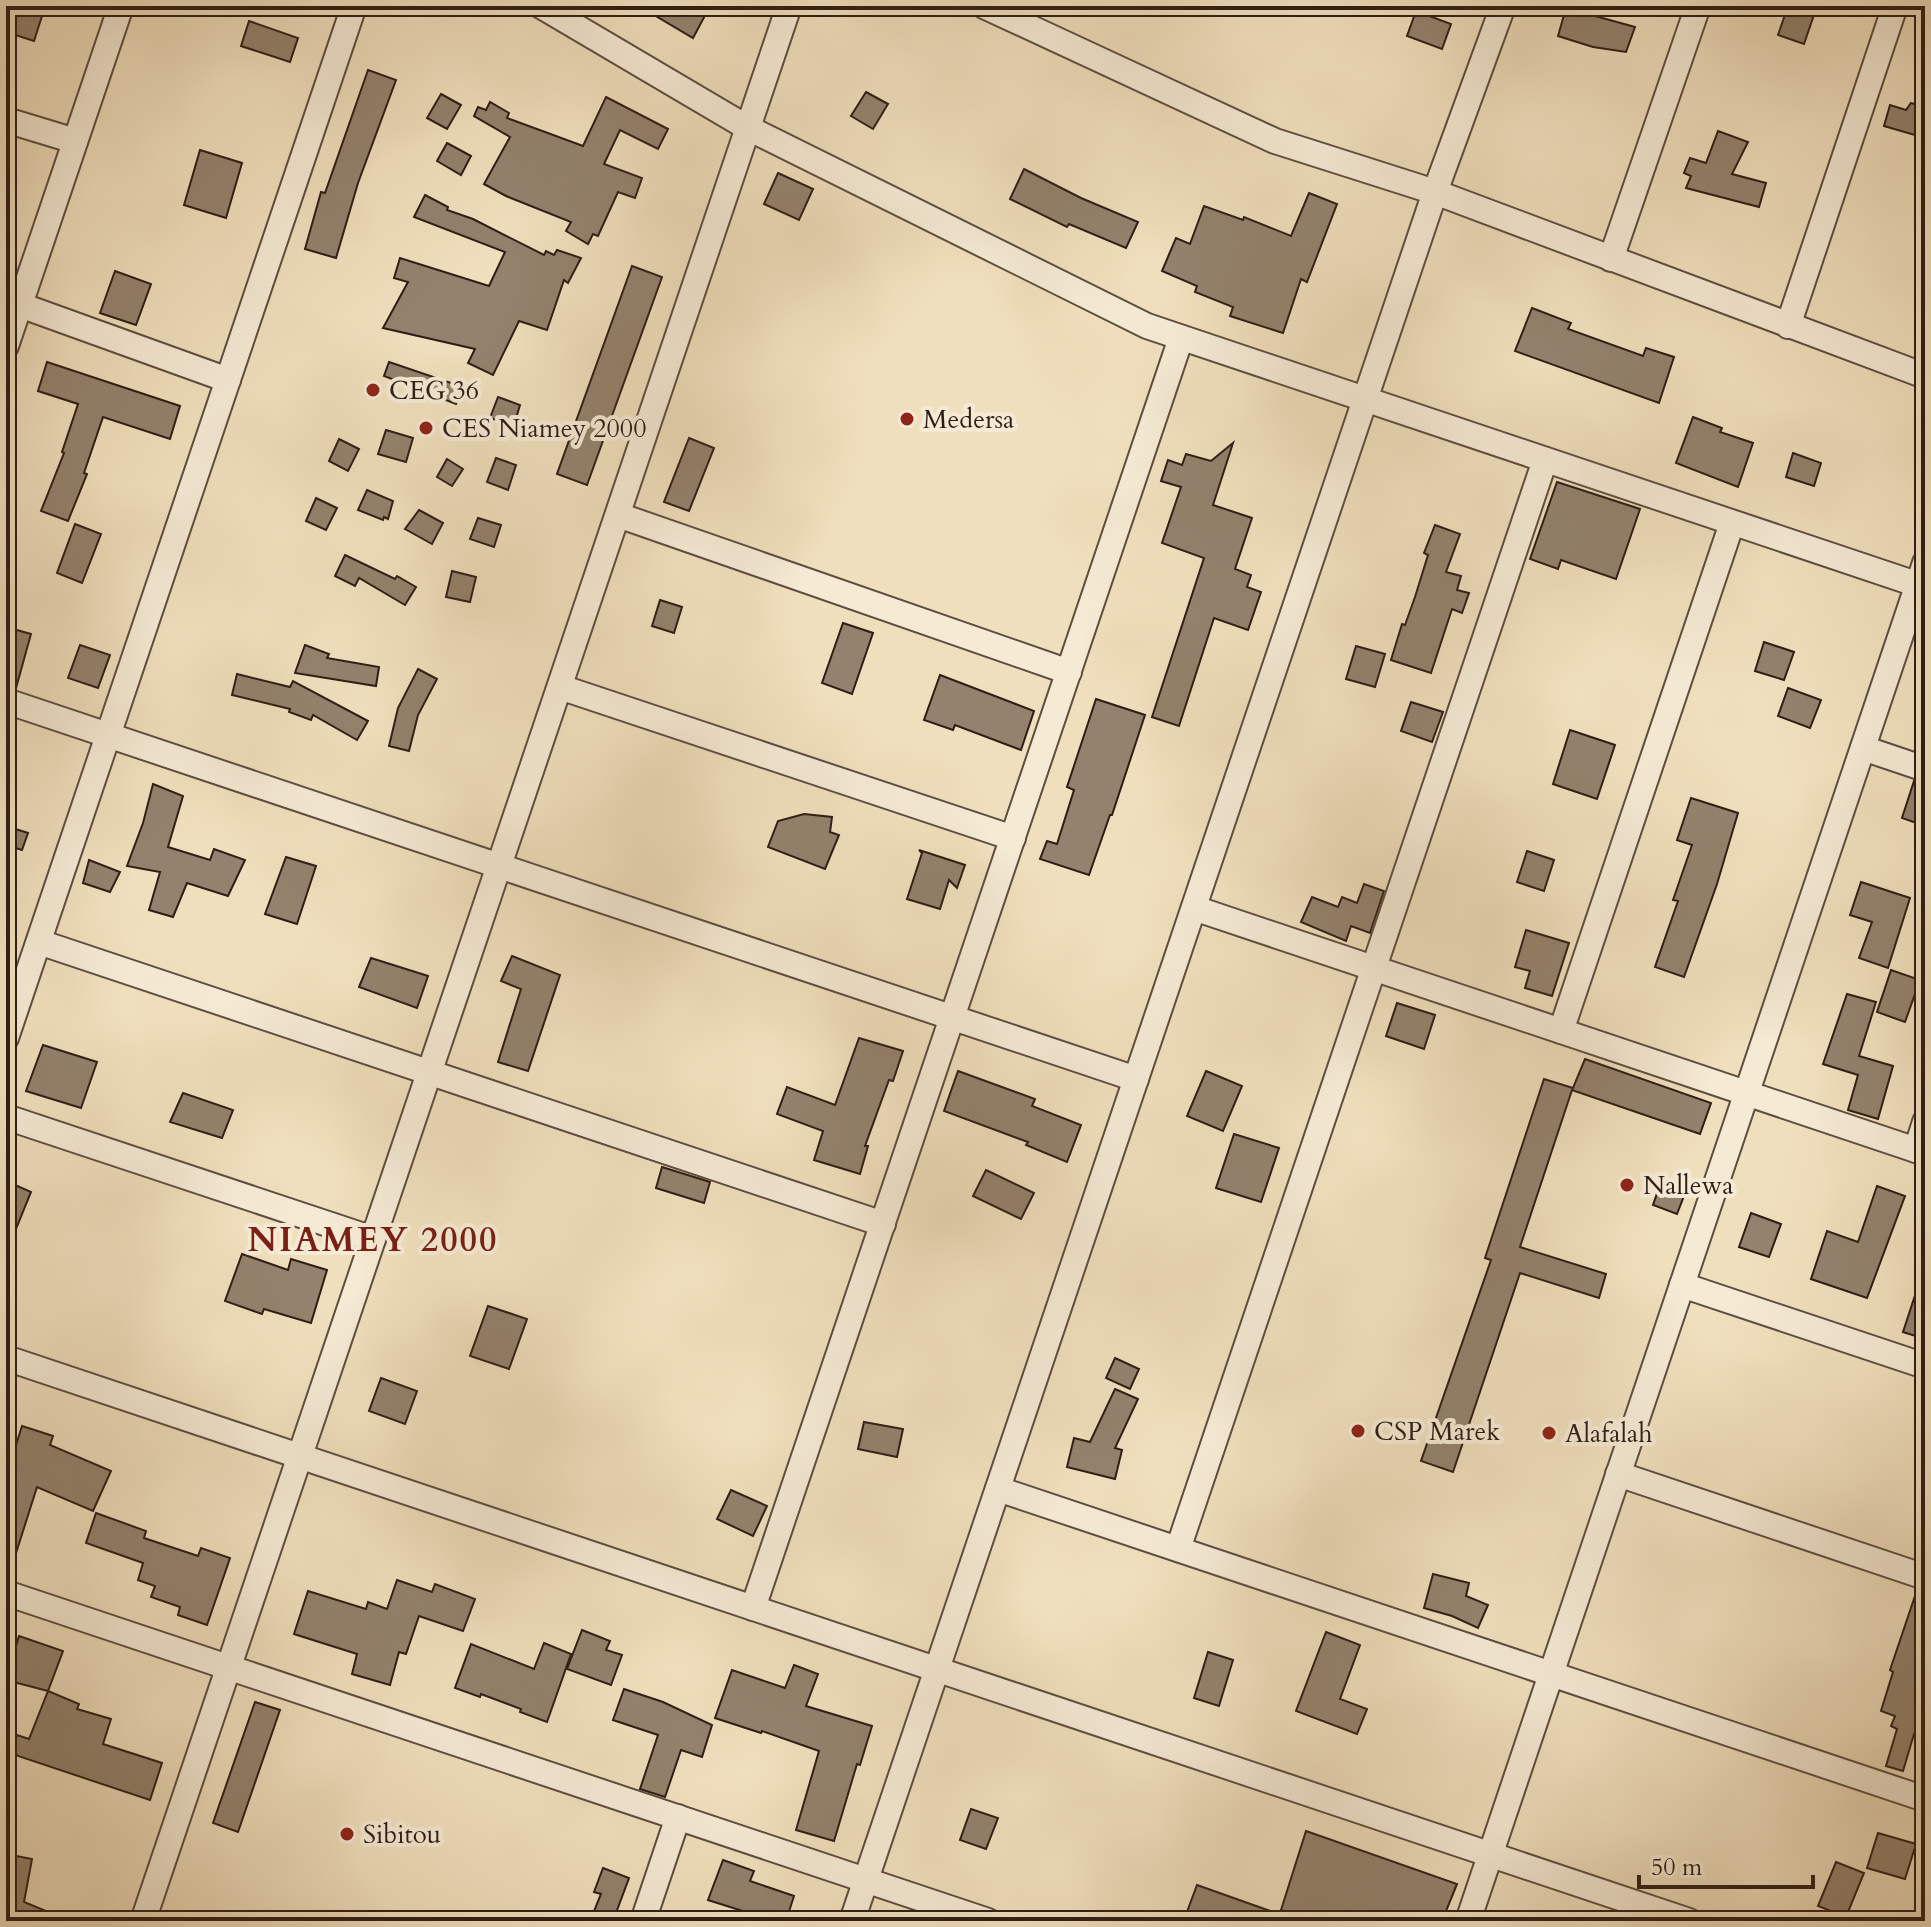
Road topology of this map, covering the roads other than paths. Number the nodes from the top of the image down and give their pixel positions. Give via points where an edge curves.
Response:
1 (121, 6) edge
2 (354, 6) edge
3 (541, 6) edge
4 (789, 6) edge
5 (986, 6) edge
6 (1503, 6) edge
7 (1698, 6) edge
8 (1895, 6) edge
9 (6, 120) edge
10 (748, 128) junction
11 (75, 141) junction
12 (1435, 192) junction
13 (1611, 259) junction
14 (20, 305) junction
15 (1788, 326) junction
16 (1181, 338) junction
17 (6, 346) edge
18 (1925, 376) edge
19 (228, 380) junction
20 (1365, 400) junction
21 (1545, 460) junction
22 (618, 515) junction
23 (1732, 523) junction
24 (1923, 578) edge
25 (1069, 672) junction
26 (560, 687) junction
27 (6, 701) edge
28 (108, 735) junction
29 (1863, 748) junction
30 (1925, 769) edge
31 (1013, 838) junction
32 (499, 866) junction
33 (1194, 908) junction
34 (39, 942) junction
35 (1373, 968) junction
36 (952, 1017) junction
37 (1561, 1031) junction
38 (6, 1038) edge
39 (429, 1072) junction
40 (1136, 1079) junction
41 (1747, 1093) junction
42 (6, 1117) edge
43 (1925, 1122) edge
44 (1920, 1152) edge
45 (883, 1224) junction
46 (373, 1239) junction
47 (1682, 1285) junction
48 (6, 1358) edge
49 (1925, 1366) edge
50 (300, 1456) junction
51 (1618, 1474) junction
52 (998, 1489) junction
53 (1178, 1549) junction
54 (1925, 1577) edge
55 (6, 1593) edge
56 (753, 1608) junction
57 (229, 1667) junction
58 (937, 1669) junction
59 (1551, 1674) junction
60 (1925, 1799) edge
61 (678, 1817) junction
62 (1490, 1854) junction
63 (866, 1880) junction
64 (1663, 1917) edge
65 (143, 1921) edge
66 (643, 1921) edge
67 (852, 1921) edge
68 (988, 1921) edge
69 (1468, 1921) edge
70 (1689, 1921) edge

1 - 11 street
2 - 19 street
3 - 10 street
4 - 10 street
5 - 12 street via 1275,141
6 - 12 street
7 - 13 street
8 - 15 street
9 - 11 street
10 - 16 street via 1115,311
10 - 22 street
11 - 14 street
12 - 13 street
12 - 20 street
13 - 15 street
14 - 17 street
14 - 19 street
15 - 18 street
16 - 20 street
16 - 25 street
19 - 28 street
20 - 21 street
20 - 33 street
21 - 23 street
21 - 35 street
22 - 25 street
22 - 26 street
23 - 24 street
23 - 37 street
24 - 29 street
25 - 31 street
26 - 31 street
26 - 32 street
27 - 28 street
28 - 32 street
28 - 34 street
29 - 30 street
29 - 41 street
31 - 36 street
32 - 36 street
32 - 39 street
33 - 35 street
33 - 40 street
34 - 38 street
34 - 39 street
35 - 37 street
35 - 53 street
36 - 40 street
36 - 45 street
37 - 41 street
39 - 45 street
39 - 46 street
40 - 52 street
41 - 44 street
41 - 47 street
42 - 46 street
43 - 44 street
45 - 56 street
46 - 50 street
47 - 49 street
47 - 51 street
48 - 50 street
50 - 56 street
50 - 57 street
51 - 54 street
51 - 59 street
52 - 53 street
52 - 58 street
53 - 59 street
55 - 57 street
56 - 58 street
57 - 61 street
57 - 65 street
58 - 62 street
58 - 63 street
59 - 60 street
59 - 62 street
61 - 63 street
61 - 66 street
62 - 64 street
62 - 69 street
63 - 67 street
63 - 68 street
64 - 70 street

